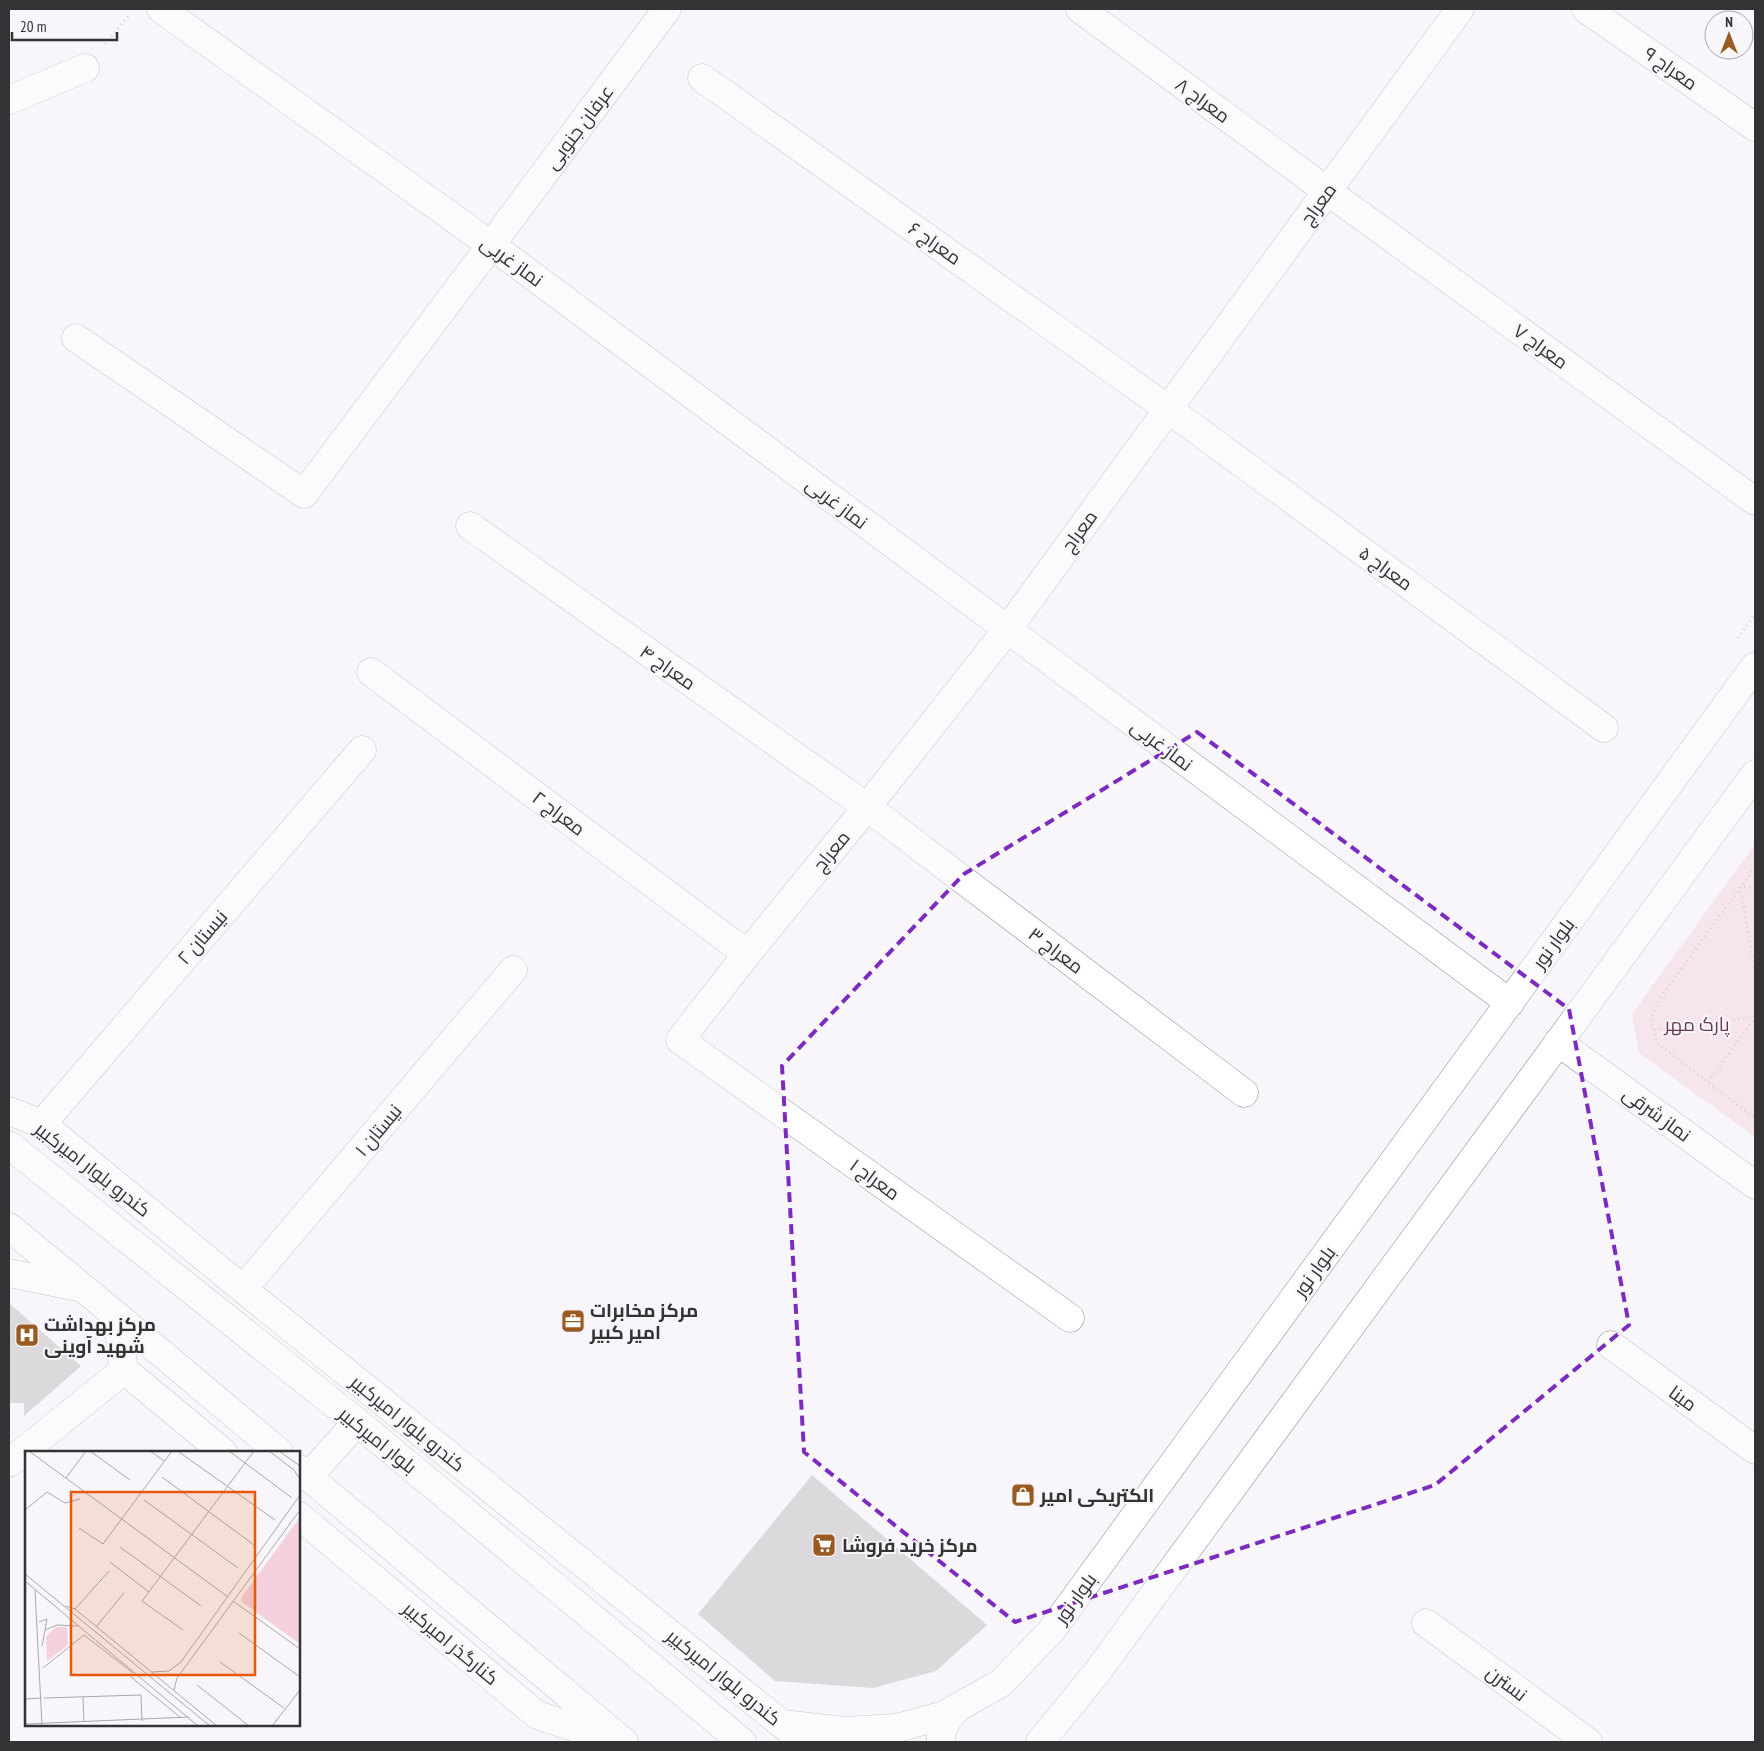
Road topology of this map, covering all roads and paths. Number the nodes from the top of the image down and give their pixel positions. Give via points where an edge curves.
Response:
1 (134, 9) edge
2 (161, 9) edge
3 (667, 9) edge
4 (1080, 9) edge
5 (1460, 9) edge
6 (1586, 9) edge
7 (85, 68) joint
8 (702, 78) dead end
9 (9, 100) edge
10 (1755, 127) edge
11 (1327, 191) junction
12 (491, 245) junction
13 (76, 338) dead end
14 (1168, 409) junction
15 (1755, 501) edge
16 (470, 526) dead end
17 (1007, 630) junction
18 (1755, 666) edge
19 (371, 672) dead end
20 (1604, 728) dead end
21 (362, 750) dead end
22 (1755, 774) edge
23 (867, 808) junction
24 (1755, 867) edge
25 (1740, 887) junction
26 (1755, 887) edge
27 (747, 954) junction
28 (513, 970) dead end
29 (1755, 970) edge
30 (1510, 1003) junction
31 (1755, 1017) edge
32 (1654, 1030) junction
33 (680, 1040) joint
34 (1558, 1042) junction
35 (1708, 1082) junction
36 (1244, 1093) dead end
37 (9, 1111) edge
38 (1755, 1118) edge
39 (42, 1124) junction
40 (9, 1145) edge
41 (1755, 1185) edge
42 (9, 1227) edge
43 (9, 1273) edge
44 (82, 1288) junction
45 (243, 1289) junction
46 (117, 1316) junction
47 (1070, 1318) dead end
48 (1611, 1346) dead end
49 (124, 1370) junction
50 (357, 1422) junction
51 (1755, 1450) edge
52 (222, 1451) edge
53 (277, 1451) edge
54 (9, 1464) edge
55 (303, 1473) edge
56 (300, 1517) edge
57 (1426, 1623) dead end
58 (959, 1706) junction
59 (782, 1724) junction
60 (618, 1742) edge
61 (624, 1742) edge
62 (742, 1742) edge
63 (804, 1742) edge
64 (941, 1742) edge
65 (1040, 1742) edge
66 (1588, 1742) edge

1 - 7 path
2 - 12 street, نماز غربی
3 - 12 street, عرفان جنوبی
4 - 11 street, معراج ۸
5 - 11 street, معراج
6 - 10 street, معراج ۹
7 - 9 street
8 - 14 street, معراج ۶
11 - 14 street, معراج
11 - 15 street, معراج ۷
12 - 13 street, عرفان جنوبی via 304,494
12 - 17 street, نماز غربی
14 - 17 street, معراج
14 - 20 street, معراج ۵
16 - 23 street, معراج ۴
17 - 23 street, معراج
17 - 30 street, نماز غربی
18 - 30 street, بلوار نور
19 - 27 street, معراج ۲
21 - 39 street, نیستان ۲
22 - 34 street
23 - 27 street, معراج
23 - 36 street, معراج ۳
24 - 25 path
25 - 26 path
25 - 29 path
25 - 32 path via 1660,998 1651,1019
27 - 33 street, معراج
28 - 45 street, نیستان ۱
30 - 58 street, بلوار نور via 1051,1631 1001,1683
31 - 32 path
31 - 35 path
32 - 35 path via 1658,1043
33 - 47 street, معراج ۱
34 - 41 street, نماز شرقی
34 - 65 street via 1095,1675
35 - 38 path
37 - 39 street, کندرو بلوار امیرکبیر
39 - 45 street, کندرو بلوار امیرکبیر
40 - 50 street, بلوار امیرکبیر
42 - 44 street
43 - 44 street
44 - 46 street
45 - 59 street, کندرو بلوار امیرکبیر
46 - 49 street
46 - 53 street
48 - 51 street, مینا
49 - 52 street
49 - 54 street
50 - 55 street
50 - 62 street, بلوار امیرکبیر
55 - 61 street
56 - 60 street, کنارگذر امیرکبیر via 537,1715
57 - 66 street, نسترن
58 - 59 street, بلوار نور via 944,1715 897,1728 844,1731
58 - 64 street via 946,1720
59 - 63 street, کندرو بلوار امیرکبیر

